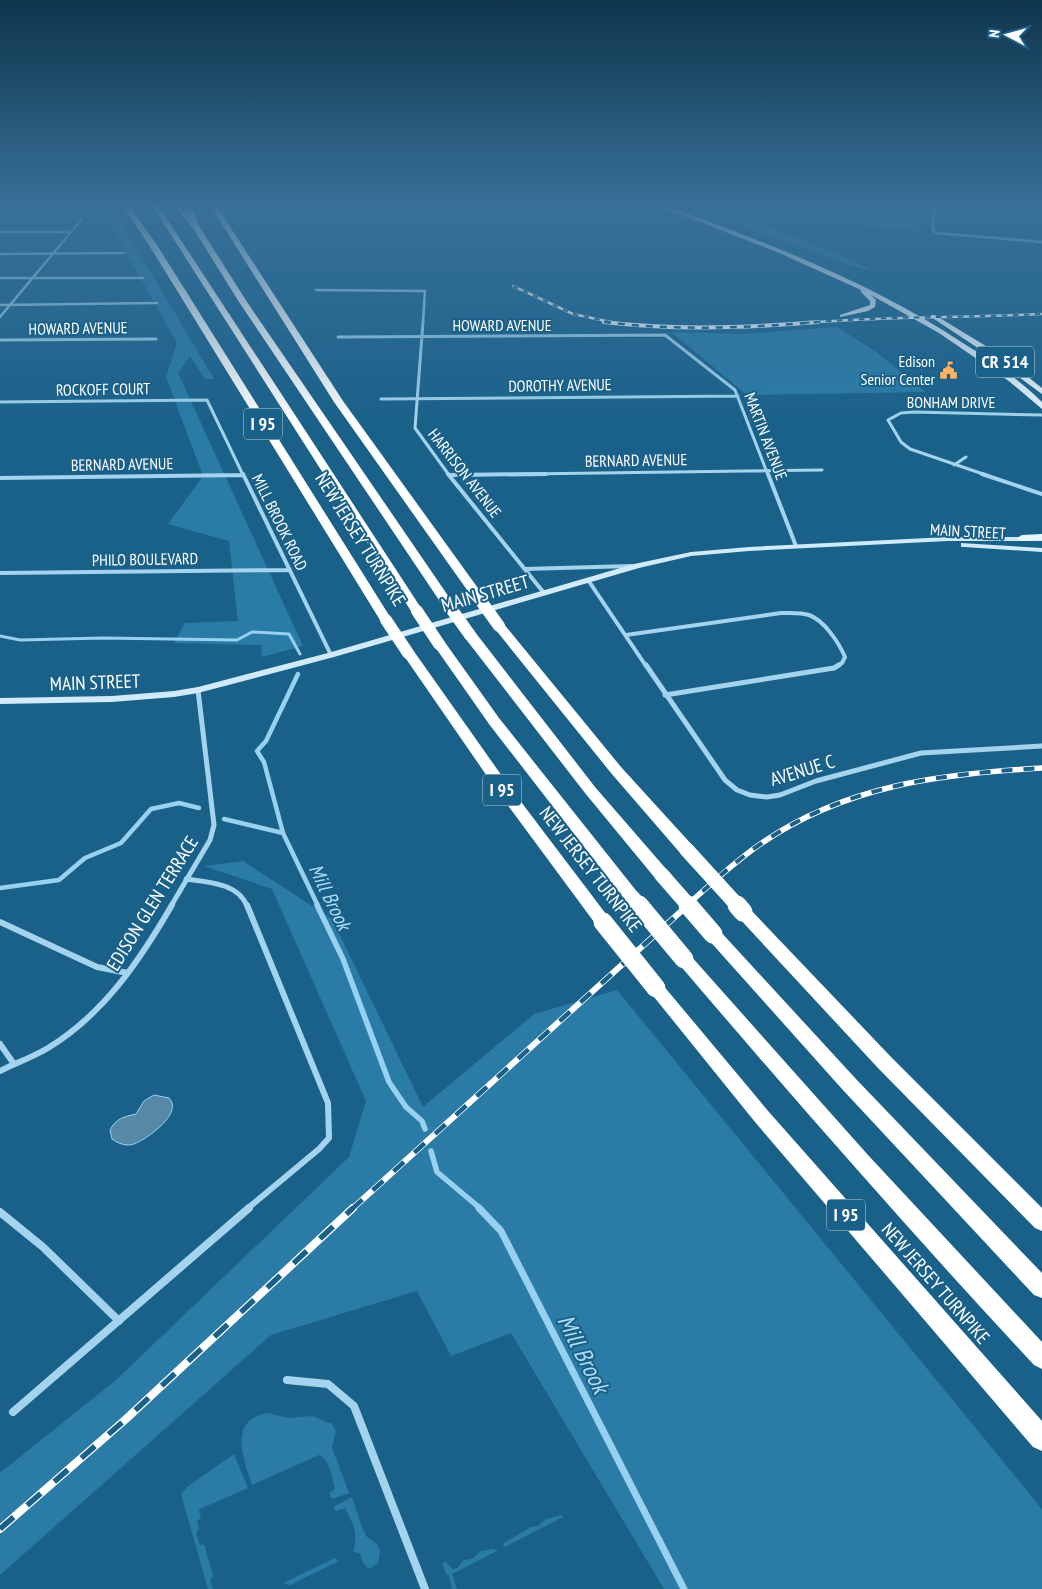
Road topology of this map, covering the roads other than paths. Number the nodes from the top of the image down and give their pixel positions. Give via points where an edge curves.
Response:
1 (172, 276) edge
2 (201, 276) edge
3 (227, 276) edge
4 (258, 276) edge
5 (839, 276) edge
6 (0, 278) edge
7 (32, 278) junction
8 (143, 278) dead end
9 (858, 285) junction
10 (316, 290) dead end
11 (157, 304) dead end
12 (0, 305) edge
13 (10, 305) junction
14 (924, 311) dead end
15 (842, 316) dead end
16 (0, 317) edge
17 (665, 335) joint
18 (422, 336) junction
19 (338, 337) dead end
20 (156, 339) dead end
21 (0, 340) edge
22 (1042, 392) edge
23 (738, 396) junction
24 (381, 399) dead end
25 (416, 399) junction
26 (207, 400) joint
27 (0, 402) edge
28 (1042, 407) edge
29 (1042, 415) edge
30 (966, 457) dead end
31 (954, 465) junction
32 (822, 470) dead end
33 (767, 471) junction
34 (243, 475) junction
35 (449, 475) junction
36 (0, 478) edge
37 (1042, 494) edge
38 (1022, 538) joint
39 (1042, 538) edge
40 (893, 542) junction
41 (796, 546) junction
42 (1042, 550) edge
43 (637, 566) junction
44 (526, 569) junction
45 (290, 570) junction
46 (0, 573) edge
47 (588, 580) junction
48 (544, 593) junction
49 (626, 635) junction
50 (330, 655) junction
51 (198, 690) junction
52 (665, 695) junction
53 (0, 701) edge
54 (1042, 746) edge
55 (186, 879) junction
56 (0, 922) edge
57 (128, 972) junction
58 (0, 1044) edge
59 (14, 1064) junction
60 (0, 1071) edge
61 (0, 1212) edge
62 (1042, 1222) edge
63 (1042, 1288) edge
64 (119, 1321) junction
65 (1042, 1358) edge
66 (287, 1380) dead end
67 (13, 1412) dead end
68 (1042, 1439) edge
69 (425, 1589) edge

1 - 68 highway, NEW JERSEY TURNPIKE / I 95, bridge via 386,620 525,822 781,1139
2 - 65 highway, NEW JERSEY TURNPIKE / I 95, bridge via 417,611 494,721 684,959 805,1099
3 - 63 highway, NEW JERSEY TURNPIKE / I 95, bridge via 446,603 590,790 713,934 849,1084
4 - 62 highway, bridge via 340,402 499,626 616,770 885,1063
5 - 9 main road, CR 514
6 - 7 street
7 - 8 street
7 - 13 street
9 - 15 main road via 873,300 873,306
9 - 28 main road, CR 514 via 960,343
10 - 18 street, HARRISON AVENUE via 425,291
11 - 13 street
12 - 13 street
13 - 16 street
14 - 22 main road, CR 514 via 996,356
17 - 18 street, HOWARD AVENUE
17 - 23 street, MARTIN AVENUE via 735,390
18 - 19 street, HOWARD AVENUE
18 - 25 street, HARRISON AVENUE
20 - 21 street, HOWARD AVENUE
23 - 25 street, DOROTHY AVENUE
23 - 33 street, MARTIN AVENUE
24 - 25 street, DOROTHY AVENUE
25 - 35 street, HARRISON AVENUE via 415,428
26 - 27 street, ROCKOFF COURT
26 - 34 street, MILL BROOK ROAD
29 - 31 street, BONHAM DRIVE via 914,412 901,413 888,420 901,442 910,449
30 - 31 street
31 - 37 street, BONHAM DRIVE
32 - 33 street, BERNARD AVENUE
33 - 35 street, BERNARD AVENUE
33 - 41 street, MARTIN AVENUE
34 - 36 street, BERNARD AVENUE
34 - 45 street, MILL BROOK ROAD
35 - 44 street, HARRISON AVENUE
38 - 39 main road
38 - 40 main road, MAIN STREET
40 - 41 main road, MAIN STREET
40 - 42 main road, MAIN STREET
41 - 43 main road, MAIN STREET via 691,554
43 - 44 street
43 - 47 main road, MAIN STREET
44 - 48 street, HARRISON AVENUE
45 - 46 street, PHILO BOULEVARD
45 - 50 street, MILL BROOK ROAD
47 - 48 main road, MAIN STREET
47 - 49 street, AVENUE C
48 - 50 main road, MAIN STREET
49 - 52 street, AVENUE C
49 - 52 street via 797,613 812,616 843,648 845,657 834,668
50 - 51 main road, MAIN STREET
51 - 53 main road, MAIN STREET via 112,699
51 - 55 street, EDISON GLEN TERRACE via 214,825 210,840
52 - 54 street, AVENUE C via 725,780 750,795 780,795 816,781 921,753
55 - 57 street, EDISON GLEN TERRACE
55 - 64 street via 228,887 244,898 328,1103 328,1138
56 - 57 street via 97,967
57 - 59 street, EDISON GLEN TERRACE via 105,1002 70,1032 48,1048
58 - 59 street
59 - 60 street, EDISON GLEN TERRACE
61 - 64 street via 43,1247
64 - 67 street
66 - 69 street via 328,1384 354,1406

